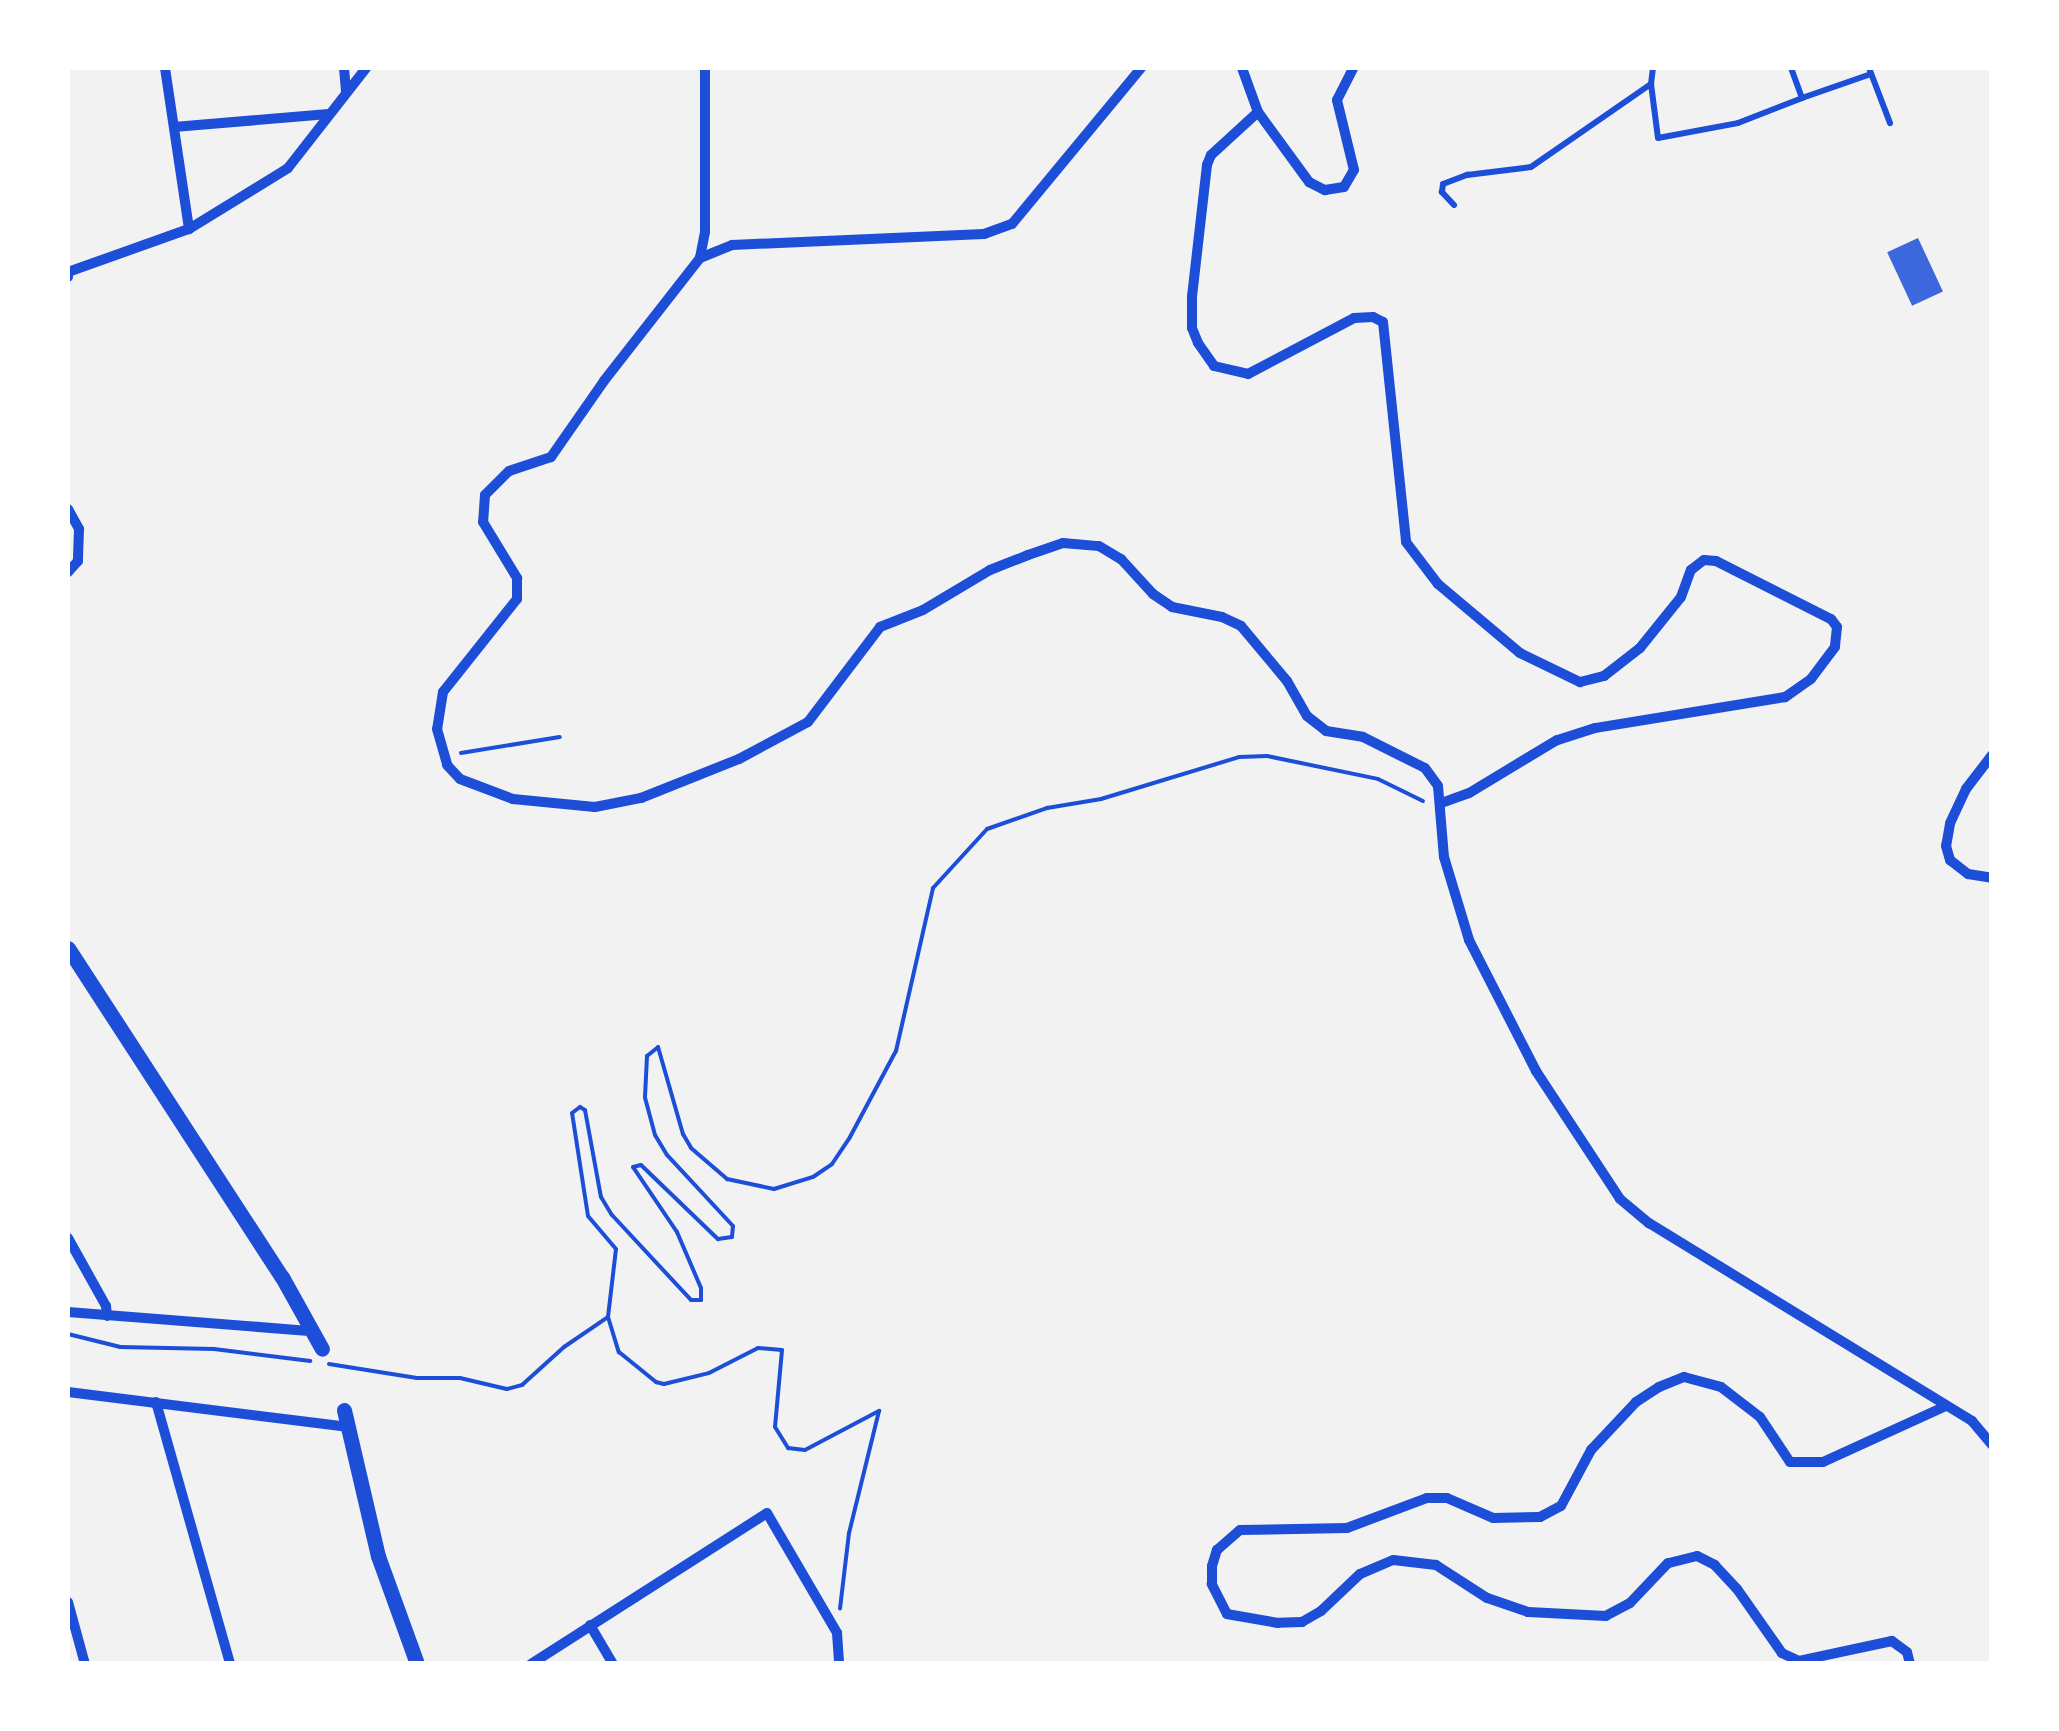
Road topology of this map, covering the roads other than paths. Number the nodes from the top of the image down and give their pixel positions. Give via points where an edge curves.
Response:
1 (164, 68) edge
2 (344, 68) edge
3 (366, 68) edge
4 (705, 68) edge
5 (1142, 68) edge
6 (1242, 68) edge
7 (1353, 68) edge
8 (1652, 68) edge
9 (1791, 68) edge
10 (1870, 71) edge
11 (1651, 84) junction
12 (346, 91) junction
13 (1802, 98) junction
14 (1258, 112) junction
15 (328, 114) junction
16 (1890, 123) dead end
17 (174, 127) junction
18 (1454, 205) dead end
19 (189, 229) junction
20 (700, 258) junction
21 (68, 273) edge
22 (68, 509) edge
23 (68, 572) edge
24 (1992, 755) edge
25 (1442, 803) junction
26 (1992, 878) edge
27 (68, 948) edge
28 (68, 1238) edge
29 (68, 1312) edge
30 (107, 1316) junction
31 (312, 1331) junction
32 (320, 1358) road end
33 (68, 1392) edge
34 (156, 1402) junction
35 (1946, 1406) junction
36 (344, 1410) dead end
37 (350, 1427) junction
38 (1992, 1445) edge
39 (68, 1602) edge
40 (590, 1626) junction
41 (85, 1664) edge
42 (230, 1664) edge
43 (417, 1664) edge
44 (531, 1664) edge
45 (614, 1664) edge
46 (839, 1664) edge
47 (1910, 1664) edge

1 - 17 street
2 - 12 street
3 - 12 street
4 - 20 street
5 - 20 street via 1012,224 984,234 732,245
6 - 14 street
7 - 14 street via 1337,100 1354,170 1337,190 1309,182
8 - 11 lane
9 - 13 lane
10 - 13 lane
10 - 16 lane
11 - 13 lane via 1658,138 1738,123
11 - 18 lane via 1531,167 1443,184
12 - 15 street
14 - 25 street via 1207,165 1192,328 1214,366 1248,374 1354,318 1383,322 1406,542 1438,584 1520,653 1580,682 1604,676 1640,648 1704,560 1831,619 1837,628 1836,647 1812,678 1785,696 1595,728 1557,740
15 - 17 street
15 - 19 street via 288,168
17 - 19 street
19 - 21 street
20 - 25 street via 552,457 509,471 485,494 483,522 517,578 517,599 443,692 437,718 443,756 460,778 514,799 596,807 641,798 739,759 808,722 880,627 990,570 1078,542 1121,559 1172,607 1241,626 1307,716 1326,731 1364,737 1424,768
22 - 23 street via 79,530 78,561
24 - 26 street via 1966,790 1946,846 1950,860 1968,874
25 - 35 street via 1444,857 1468,940 1536,1071 1620,1200
27 - 31 street
28 - 30 street
29 - 30 street
30 - 31 street
31 - 32 street
33 - 34 street
34 - 37 street
34 - 42 street
35 - 38 street via 1972,1421
35 - 47 street via 1822,1462 1790,1462 1760,1417 1721,1387 1684,1378 1636,1402 1591,1450 1561,1506 1540,1517 1493,1518 1448,1498 1427,1498 1347,1528 1240,1530 1217,1550 1212,1566 1212,1584 1227,1614 1278,1624 1312,1616 1360,1574 1394,1560 1436,1565 1487,1598 1528,1612 1606,1616 1630,1603 1668,1563 1697,1556 1737,1589 1782,1653 1800,1661 1892,1641 1907,1652
36 - 37 street
37 - 43 street via 378,1556
39 - 41 street
40 - 44 street
40 - 45 street
40 - 46 street via 768,1513 837,1632

